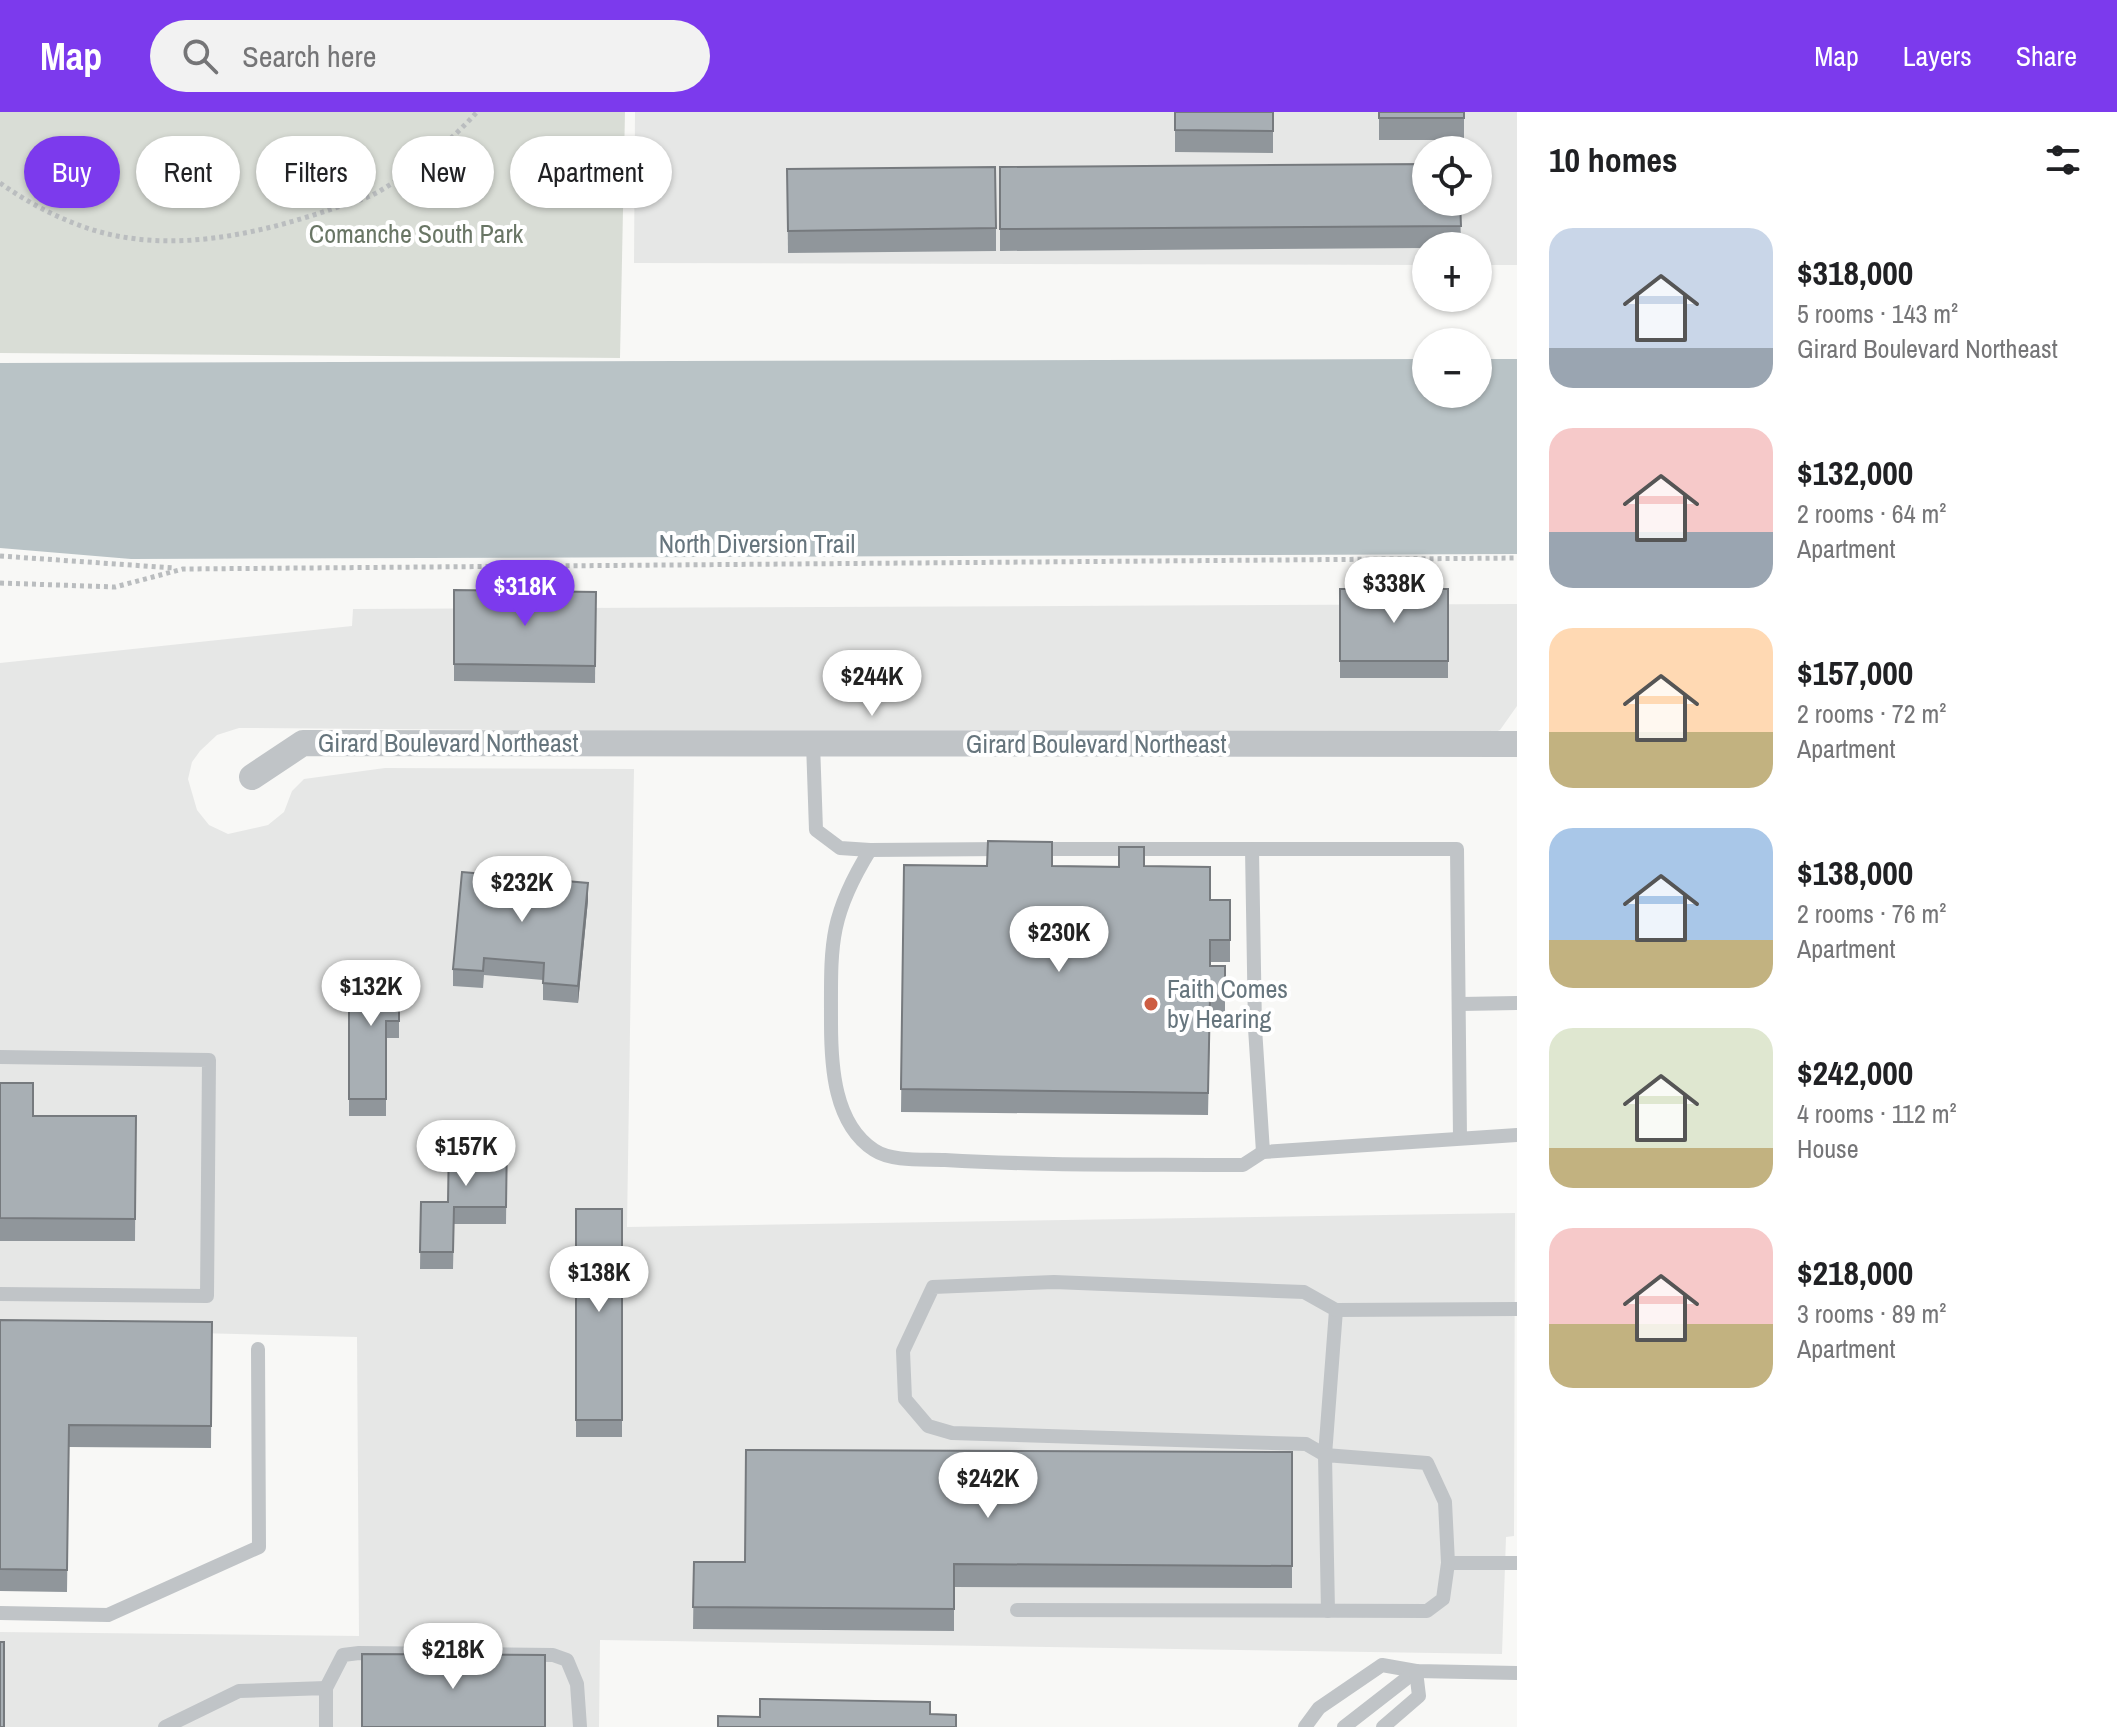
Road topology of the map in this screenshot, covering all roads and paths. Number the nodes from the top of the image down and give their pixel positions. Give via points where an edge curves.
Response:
1 (477, 112) edge
2 (0, 183) edge
3 (0, 556) edge
4 (1517, 558) edge
5 (183, 569) junction
6 (0, 583) edge
7 (813, 743) junction
8 (1517, 744) edge
9 (252, 777) dead end
10 (1252, 849) junction
11 (870, 850) junction
12 (1517, 1003) edge
13 (1461, 1004) junction
14 (0, 1057) edge
15 (1517, 1135) edge
16 (1460, 1137) junction
17 (1263, 1152) junction
18 (0, 1294) edge
19 (1517, 1309) edge
20 (1336, 1310) junction
21 (258, 1349) dead end
22 (1325, 1455) junction
23 (1448, 1563) junction
24 (1517, 1563) edge
25 (1017, 1610) dead end
26 (1328, 1611) junction
27 (0, 1613) edge
28 (1416, 1671) junction
29 (1517, 1673) edge
30 (326, 1688) junction
31 (165, 1727) edge
32 (326, 1727) edge
33 (580, 1727) edge
34 (1305, 1727) edge
35 (1344, 1727) edge
36 (1383, 1727) edge

1 - 2 path via 453,139 376,194 225,239 152,239 89,229 35,207
3 - 5 path
4 - 5 path, North Diversion Trail
5 - 6 path, North Diversion Trail via 115,587
7 - 8 street, Girard Boulevard Northeast
7 - 9 street, Girard Boulevard Northeast via 303,743
7 - 11 lane via 816,830 840,848
10 - 11 lane
10 - 13 lane via 1457,849
10 - 17 lane
11 - 17 lane via 837,911 831,952 831,1051 840,1103 855,1134 875,1152 1000,1164 1243,1165
12 - 13 lane
13 - 16 lane
14 - 18 lane via 209,1060 207,1296
15 - 16 lane
16 - 17 lane
19 - 20 lane
20 - 22 lane
20 - 22 lane via 1304,1292 1054,1282 933,1287 903,1351 905,1399 928,1426 952,1433 1306,1444
21 - 27 lane via 259,1547 108,1615
22 - 23 lane via 1427,1463 1445,1502
22 - 26 lane
23 - 24 lane
23 - 26 lane via 1443,1599 1427,1611
25 - 26 lane
28 - 29 lane
28 - 34 lane via 1382,1665 1319,1708
28 - 35 lane
28 - 36 lane via 1419,1696
30 - 31 lane via 239,1691
30 - 32 lane
30 - 33 lane via 343,1655 553,1655 567,1660 577,1684

